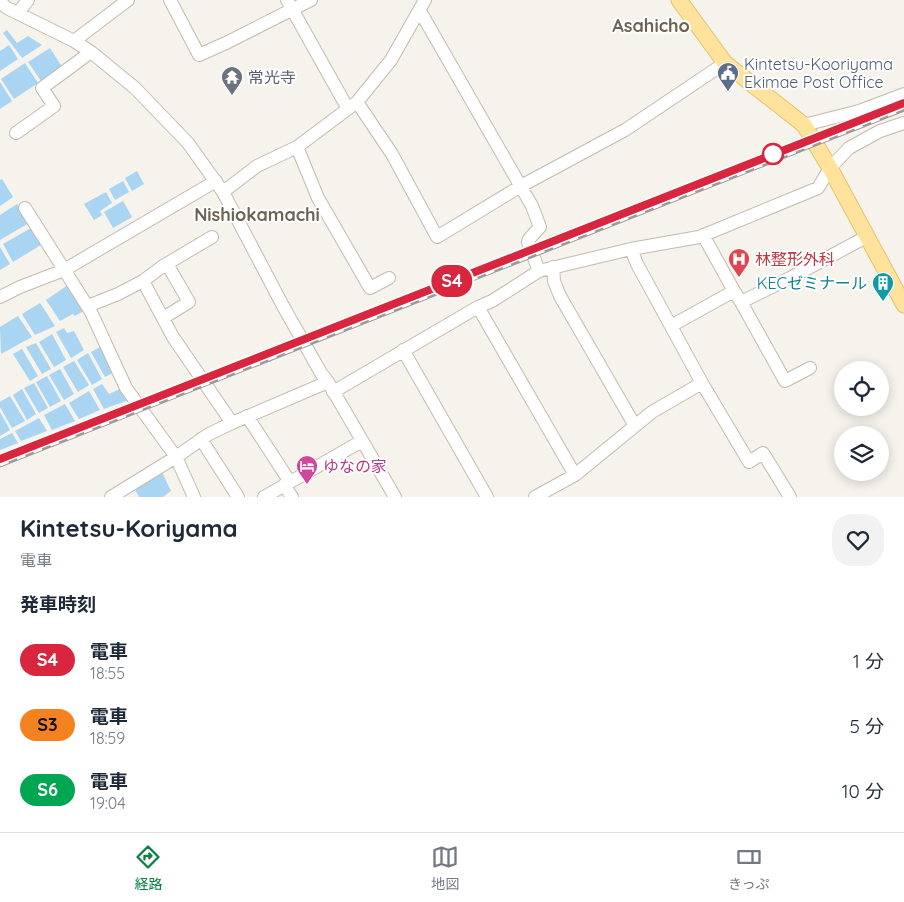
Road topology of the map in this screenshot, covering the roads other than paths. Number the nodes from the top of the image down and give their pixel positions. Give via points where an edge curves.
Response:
1 (28, 0) edge
2 (128, 0) edge
3 (170, 0) edge
4 (311, 0) edge
5 (679, 0) edge
6 (290, 5) edge
7 (423, 5) edge
8 (6, 9) edge
9 (74, 41) junction
10 (91, 52) junction
11 (724, 63) junction
12 (904, 94) edge
13 (352, 106) junction
14 (904, 123) edge
15 (804, 126) junction
16 (16, 133) dead end
17 (297, 147) junction
18 (830, 168) junction
19 (220, 186) junction
20 (521, 186) junction
21 (25, 208) dead end
22 (703, 235) junction
23 (212, 237) dead end
24 (866, 237) junction
25 (631, 249) junction
26 (167, 264) junction
27 (553, 267) junction
28 (64, 270) junction
29 (539, 272) junction
30 (390, 278) dead end
31 (143, 281) junction
32 (900, 287) edge
33 (738, 296) junction
34 (0, 297) edge
35 (904, 305) edge
36 (88, 306) junction
37 (478, 307) junction
38 (163, 318) junction
39 (671, 326) junction
40 (403, 350) junction
41 (810, 368) dead end
42 (702, 383) junction
43 (331, 387) junction
44 (247, 416) junction
45 (232, 422) junction
46 (635, 426) junction
47 (201, 439) junction
48 (362, 441) junction
49 (176, 457) junction
50 (575, 475) junction
51 (287, 484) junction
52 (393, 496) edge
53 (112, 497) edge
54 (194, 497) edge
55 (238, 497) edge
56 (264, 497) edge
57 (292, 497) edge
58 (487, 497) edge
59 (535, 497) edge
60 (790, 497) edge

1 - 8 street
2 - 9 street
3 - 6 street via 199,55
4 - 6 street
5 - 11 main road
6 - 13 street
7 - 13 street via 392,60
7 - 20 street
8 - 9 street
9 - 10 street
10 - 16 street via 42,88 54,106
10 - 19 street via 135,88 188,143
11 - 15 main road
11 - 20 street via 625,130
12 - 15 street
13 - 17 street
13 - 20 street via 392,154 437,237
14 - 18 street via 880,131 849,148
15 - 18 main road
17 - 19 street
17 - 30 street via 318,198 370,288
18 - 22 street via 818,188
18 - 24 main road
19 - 28 street
19 - 43 street via 283,306
20 - 29 street via 540,227 528,242
21 - 28 street
22 - 25 street
22 - 33 street
23 - 26 street
24 - 32 main road
24 - 33 street via 790,278
25 - 27 street
25 - 39 street
26 - 31 street
26 - 38 street via 189,302
27 - 29 street
27 - 46 street via 560,296
28 - 34 street
28 - 36 street
29 - 37 street
31 - 36 street
31 - 38 street
32 - 35 main road
33 - 39 street
33 - 41 street via 785,381
36 - 49 street via 126,388
37 - 40 street
37 - 50 street
38 - 45 street
39 - 42 street
40 - 43 street
40 - 58 street
42 - 46 street via 652,412
42 - 60 street via 749,462 763,453
43 - 44 street
43 - 48 street
44 - 45 street
44 - 51 street
45 - 47 street
46 - 50 street
47 - 49 street
47 - 55 street
48 - 51 street
48 - 52 street
49 - 53 street
49 - 54 street
50 - 59 street
51 - 56 street
51 - 57 street

